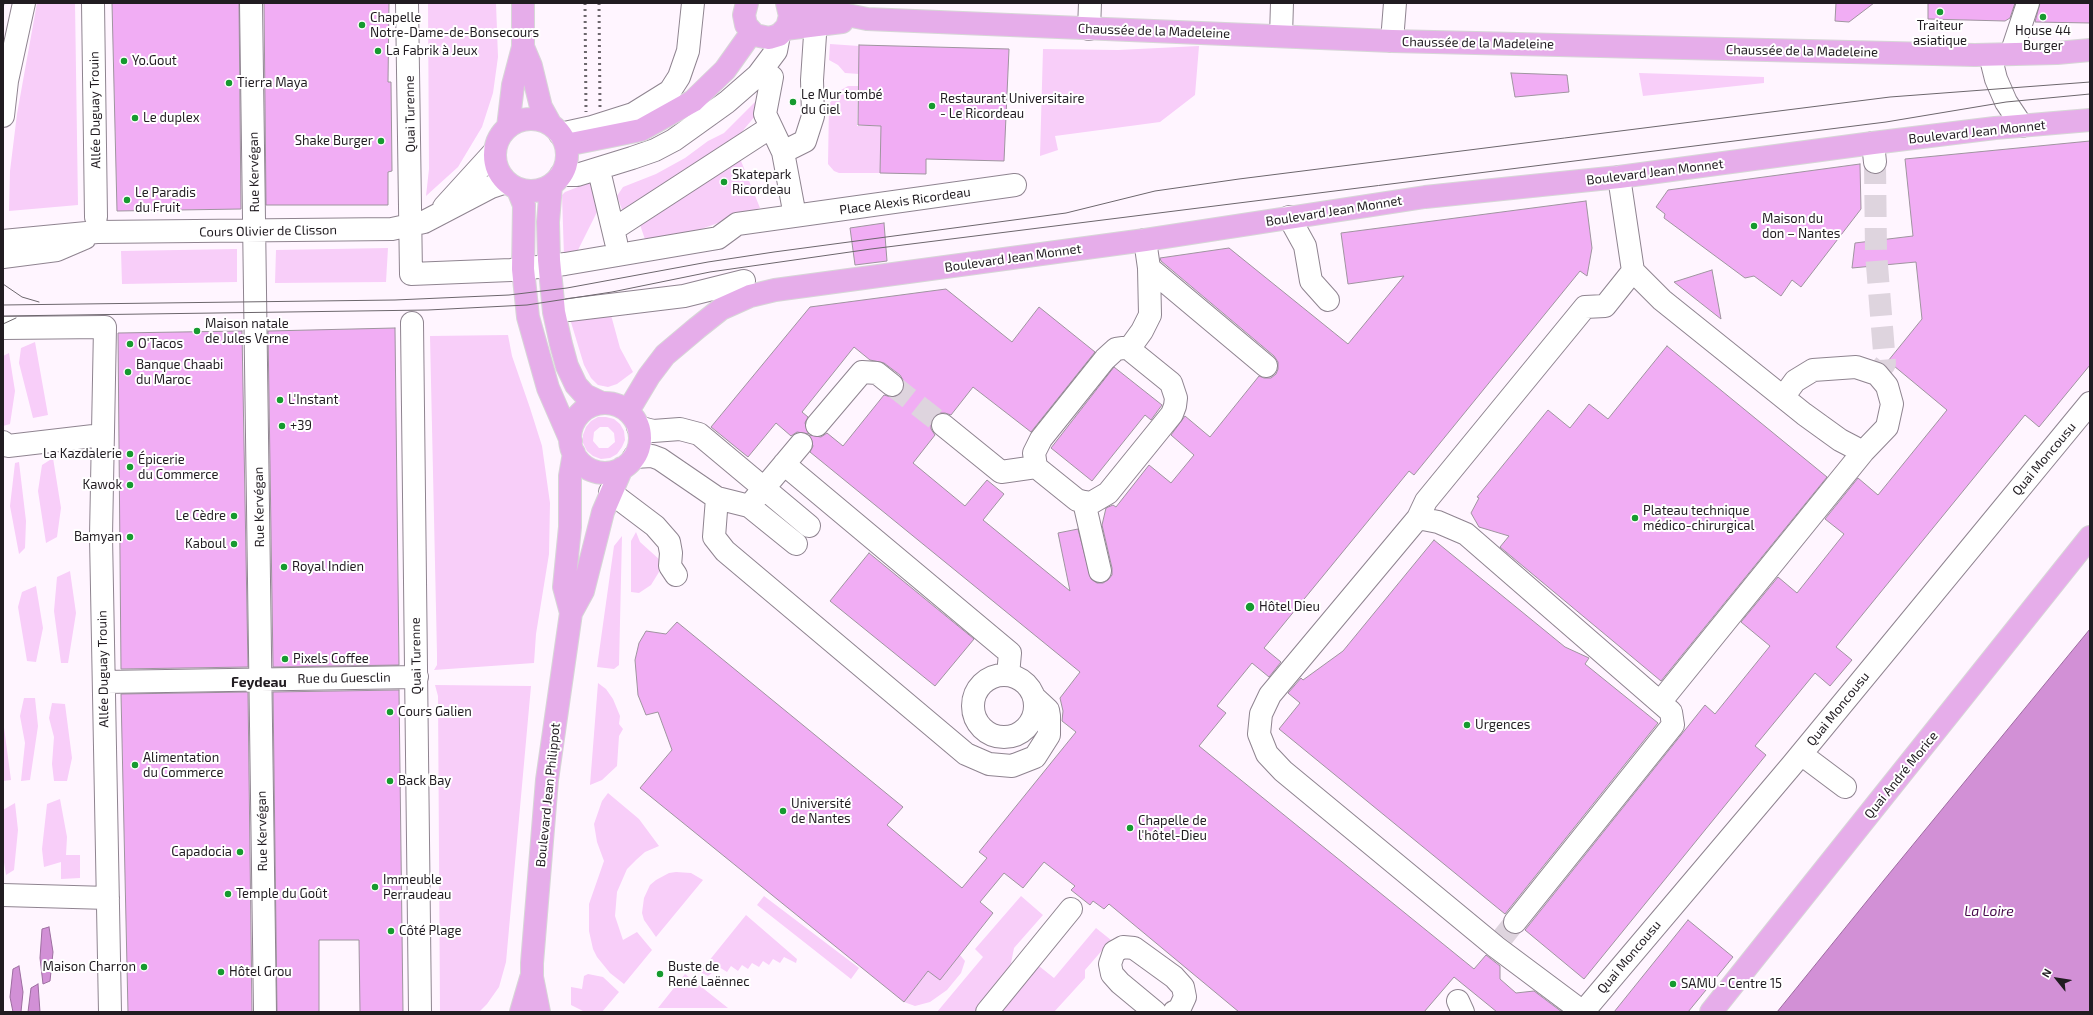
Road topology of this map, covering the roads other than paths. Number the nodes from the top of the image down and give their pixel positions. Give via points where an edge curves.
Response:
1 (24, 3) edge
2 (93, 3) edge
3 (251, 3) edge
4 (407, 3) edge
5 (523, 3) edge
6 (693, 3) edge
7 (787, 3) edge
8 (1090, 3) edge
9 (1282, 3) edge
10 (1395, 3) edge
11 (2028, 3) edge
12 (746, 4) edge
13 (867, 19) junction
14 (1089, 29) junction
15 (752, 32) junction
16 (782, 32) junction
17 (815, 35) dead end
18 (1281, 36) junction
19 (1392, 41) junction
20 (523, 47) junction
21 (2090, 50) edge
22 (2001, 54) junction
23 (772, 77) dead end
24 (3, 116) edge
25 (2090, 120) edge
26 (2022, 126) junction
27 (508, 127) junction
28 (772, 127) junction
29 (559, 135) junction
30 (495, 151) junction
31 (783, 152) junction
32 (1619, 178) junction
33 (601, 179) dead end
34 (556, 180) junction
35 (1016, 185) dead end
36 (512, 186) junction
37 (436, 216) junction
38 (795, 216) junction
39 (1289, 218) junction
40 (97, 225) junction
41 (410, 225) junction
42 (614, 230) junction
43 (255, 231) junction
44 (1145, 240) junction
45 (3, 241) edge
46 (618, 255) junction
47 (3, 257) edge
48 (550, 266) junction
49 (1149, 268) junction
50 (516, 269) junction
51 (1633, 271) junction
52 (744, 281) dead end
53 (1328, 300) dead end
54 (569, 310) dead end
55 (412, 323) dead end
56 (3, 328) edge
57 (1129, 349) junction
58 (1266, 366) dead end
59 (892, 385) tunnel mouth
60 (1784, 396) junction
61 (2090, 403) edge
62 (602, 404) junction
63 (633, 419) junction
64 (817, 425) dead end
65 (943, 425) tunnel mouth
66 (102, 435) junction
67 (3, 442) edge
68 (801, 444) dead end
69 (572, 447) junction
70 (1862, 452) junction
71 (628, 463) junction
72 (784, 464) junction
73 (1036, 467) junction
74 (764, 488) junction
75 (610, 492) junction
76 (717, 498) junction
77 (1084, 502) junction
78 (748, 506) junction
79 (1418, 518) junction
80 (809, 526) dead end
81 (2090, 537) edge
82 (796, 544) dead end
83 (1100, 571) dead end
84 (676, 575) dead end
85 (571, 613) junction
86 (1008, 675) junction
87 (417, 677) junction
88 (260, 680) junction
89 (104, 682) junction
90 (1034, 697) junction
91 (1661, 701) junction
92 (1801, 754) junction
93 (1846, 788) dead end
94 (3, 895) edge
95 (108, 898) junction
96 (1071, 909) dead end
97 (1505, 935) junction
98 (532, 976) junction
99 (110, 1012) edge
100 (265, 1012) edge
101 (420, 1012) edge
102 (521, 1012) edge
103 (540, 1012) edge
104 (987, 1012) edge
105 (1155, 1012) edge
106 (1174, 1012) edge
107 (1583, 1012) edge
108 (1711, 1012) edge

1 - 24 street via 7,81
2 - 40 street, Allée Duguay Trouin
3 - 43 street, Rue Kervégan
4 - 41 street, Quai Turenne
5 - 20 main road
6 - 29 street via 688,51 679,77 670,91 633,114
7 - 13 main road, Chaussée de la Madeleine
7 - 16 main road via 790,16
8 - 14 street
9 - 18 street
10 - 19 street
11 - 22 street
12 - 15 main road via 745,22
13 - 14 main road, Chaussée de la Madeleine
13 - 16 main road, Chaussée de la Madeleine
14 - 18 main road, Chaussée de la Madeleine
15 - 16 main road, Chaussée de la Madeleine via 765,38
15 - 29 main road via 725,70 693,101 641,130
16 - 34 street via 776,51 758,75 727,102 674,140 626,160
17 - 31 street via 813,116 805,141
18 - 19 main road, Chaussée de la Madeleine
19 - 22 main road, Chaussée de la Madeleine
20 - 27 main road via 513,85
20 - 29 main road via 531,66 541,107
21 - 22 main road, Chaussée de la Madeleine
22 - 26 street via 1996,79 2006,102
23 - 28 street via 766,114
25 - 26 main road, Boulevard Jean Monnet
26 - 32 main road, Boulevard Jean Monnet via 1874,153
27 - 29 main road via 520,120 543,121
27 - 30 main road via 500,135
28 - 31 street
28 - 42 street
29 - 34 main road via 566,161
30 - 36 main road via 497,168
30 - 37 street, Cours Olivier de Clisson
31 - 38 street
32 - 39 main road, Boulevard Jean Monnet via 1425,197
32 - 51 street
33 - 42 street
34 - 36 main road via 538,191
34 - 48 main road via 548,222
35 - 38 street, Place Alexis Ricordeau
36 - 37 street, Cours Olivier de Clisson via 491,187
36 - 50 main road via 524,205
37 - 41 street, Cours Olivier de Clisson
38 - 46 street, Place Alexis Ricordeau via 737,224 718,238
39 - 44 main road, Boulevard Jean Monnet
39 - 53 street via 1305,246 1311,281
40 - 43 street, Cours Olivier de Clisson
40 - 45 street, Cours Olivier de Clisson
40 - 47 street via 57,250
41 - 43 street, Cours Olivier de Clisson via 382,230
41 - 50 street, Quai Turenne via 411,274
42 - 46 street
43 - 88 street, Rue Kervégan
44 - 49 street
44 - 63 main road, Boulevard Jean Monnet via 775,290 750,296 721,309 665,356 649,376
46 - 48 street, Place Alexis Ricordeau
48 - 50 street, Place Alexis Ricordeau
48 - 62 main road via 554,312 567,366 584,395
49 - 57 street via 1150,314
49 - 58 street
50 - 69 main road via 548,388
51 - 60 street via 1662,300
51 - 79 street via 1604,306 1586,307 1426,501
52 - 54 street via 684,296
55 - 87 street, Quai Turenne
56 - 66 street, Allée Duguay Trouin via 106,327
57 - 73 street via 1116,349 1110,354 1041,440 1034,453
57 - 77 street via 1171,383 1176,398 1175,406 1172,414 1108,493 1091,503
59 - 64 street via 877,373 862,372
60 - 70 street via 1840,440
60 - 70 street via 1795,381 1813,370 1856,367 1878,374 1887,386 1892,404 1887,427
61 - 92 street, Quai Moncousu
62 - 63 main road via 618,405
62 - 69 main road via 586,409 578,417 572,429
63 - 71 main road via 640,443
63 - 74 street via 653,431 680,429 698,434
65 - 73 street via 1001,472
66 - 67 street via 8,446
66 - 89 street, Allée Duguay Trouin via 100,536
68 - 72 street
69 - 71 main road via 584,466 595,471 607,473
69 - 85 main road, Boulevard Jean Philippot via 564,587
70 - 91 street
71 - 75 main road, Boulevard Jean Philippot
71 - 76 street via 652,456 660,459
72 - 74 street
72 - 86 street via 1010,653
73 - 77 street via 1077,500
74 - 78 street
74 - 80 street
75 - 84 street via 655,526 669,542 670,566
75 - 85 main road, Boulevard Jean Philippot via 596,532 583,591
76 - 78 street
76 - 90 street via 714,537 725,551 966,754 989,764 1012,766 1035,757 1049,735 1049,716 1048,710
77 - 83 street
78 - 82 street
79 - 91 street via 1438,522 1466,534
79 - 97 street via 1270,695 1261,714 1259,734 1267,754 1284,771
81 - 108 main road, Quai André Morice
85 - 98 main road, Boulevard Jean Philippot via 547,780
86 - 90 street via 1020,680
86 - 90 street via 987,680 978,688 973,698 973,715 978,725 987,733 997,737 1013,736 1022,731 1032,720 1035,709
87 - 88 street, Rue du Guesclin
87 - 101 street, Quai Turenne
88 - 89 street, Rue du Guesclin
88 - 100 street, Rue Kervégan
89 - 95 street, Allée Duguay Trouin
91 - 97 street via 1671,712 1673,725
92 - 93 street
92 - 107 street, Quai Moncousu
94 - 95 street
95 - 99 street, Allée Duguay Trouin
96 - 104 street
97 - 107 street
98 - 102 main road, Boulevard Jean Philippot
98 - 103 main road, Boulevard Jean Philippot
105 - 106 street via 1112,974 1110,964 1114,952 1123,947 1134,948 1174,978 1183,987 1185,997 1179,1010

